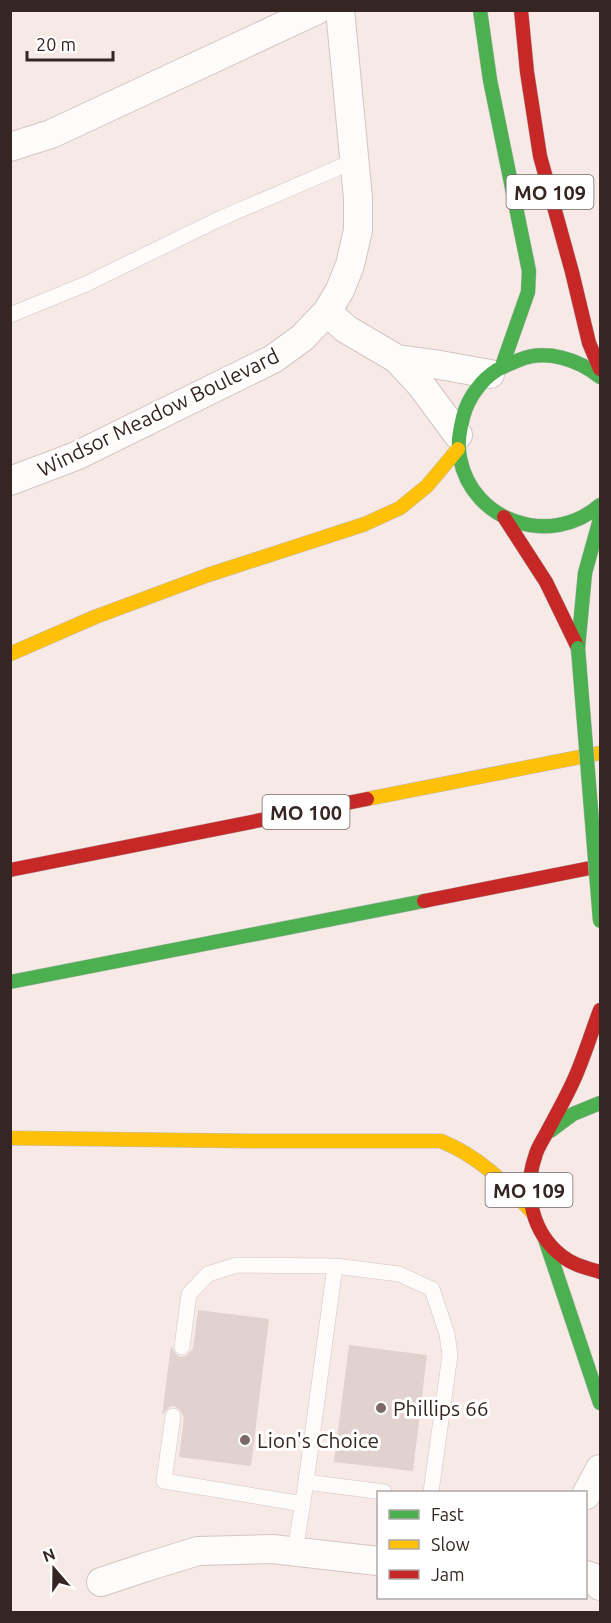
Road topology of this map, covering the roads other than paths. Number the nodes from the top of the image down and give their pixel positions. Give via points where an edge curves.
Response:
1 (317, 10) edge
2 (340, 10) edge
3 (480, 10) edge
4 (521, 10) edge
5 (10, 147) edge
6 (354, 161) junction
7 (572, 273) junction
8 (595, 309) dead end
9 (327, 312) junction
10 (10, 315) edge
11 (398, 359) junction
12 (600, 369) edge
13 (496, 370) junction
14 (600, 377) edge
15 (458, 442) junction
16 (10, 481) edge
17 (600, 506) edge
18 (504, 517) junction
19 (600, 519) edge
20 (578, 648) junction
21 (10, 654) edge
22 (600, 753) edge
23 (600, 866) edge
24 (10, 870) edge
25 (600, 921) edge
26 (10, 982) edge
27 (600, 1010) edge
28 (600, 1103) edge
29 (10, 1138) edge
30 (542, 1142) junction
31 (532, 1212) junction
32 (544, 1238) junction
33 (335, 1266) junction
34 (600, 1272) edge
35 (182, 1347) dead end
36 (600, 1403) edge
37 (173, 1416) dead end
38 (600, 1469) edge
39 (306, 1482) junction
40 (377, 1491) edge
41 (431, 1491) edge
42 (587, 1492) edge
43 (303, 1504) junction
44 (295, 1551) junction
45 (377, 1561) edge
46 (587, 1576) edge
47 (101, 1582) dead end
48 (600, 1586) edge

1 - 5 street via 51,134
2 - 6 street, Windsor Meadow Boulevard
3 - 13 main road, MO 109 via 492,91 529,271 528,292
4 - 7 main road, MO 109 via 540,156
6 - 9 street, Windsor Meadow Boulevard via 358,231 350,265
6 - 10 lane
7 - 8 main road
7 - 12 main road, MO 109 via 589,343
9 - 11 street via 346,329
9 - 16 street, Windsor Meadow Boulevard via 302,338 273,359 76,456
11 - 13 street
11 - 15 street via 421,385
13 - 14 main road via 515,360 543,355 571,360
13 - 15 main road, MO 109 via 480,384 465,408
15 - 18 main road via 472,489
15 - 21 main road via 427,486 400,508 365,524 208,574
17 - 18 main road via 573,522 552,526 530,526
18 - 20 main road via 546,582
19 - 20 main road via 585,573
20 - 25 main road, bridge
22 - 24 main road, MO 100
23 - 26 main road
27 - 30 main road, MO 109 via 576,1075
28 - 30 main road via 561,1121
29 - 31 main road via 441,1141 461,1148 494,1172
30 - 31 main road, MO 109 via 530,1169
31 - 32 main road, MO 109
32 - 34 main road via 577,1266
32 - 36 main road, MO 109
33 - 35 lane via 237,1265 208,1274 189,1294
33 - 39 lane
33 - 41 lane via 399,1274 432,1289 450,1355
37 - 43 lane via 164,1481
38 - 42 street
39 - 40 lane
39 - 43 lane
43 - 44 lane
44 - 45 street
44 - 47 street via 198,1551
46 - 48 street via 595,1578

